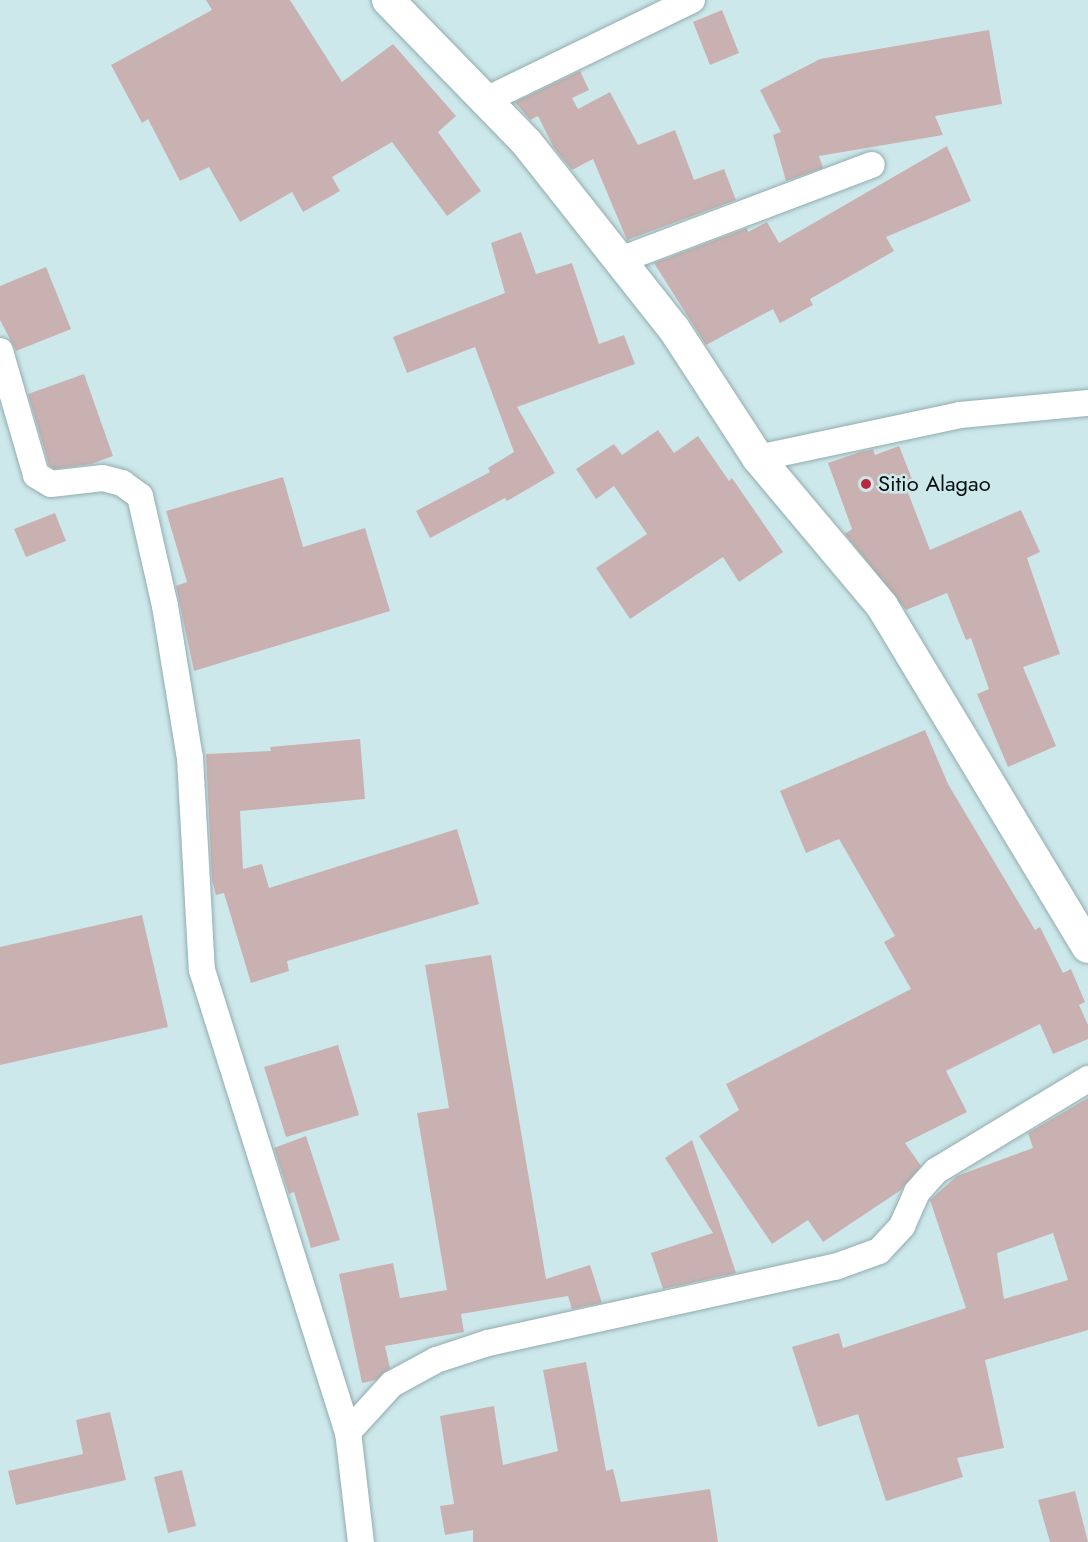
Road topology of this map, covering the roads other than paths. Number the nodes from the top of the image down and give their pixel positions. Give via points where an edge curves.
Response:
1 (388, 0) edge
2 (692, 0) edge
3 (486, 100) junction
4 (872, 165) dead end
5 (620, 260) junction
6 (0, 351) edge
7 (1088, 403) edge
8 (758, 458) junction
9 (1088, 947) edge
10 (1088, 1079) edge
11 (348, 1432) junction
12 (360, 1542) edge

1 - 3 street
2 - 3 street
3 - 5 street via 527,143
4 - 5 street
5 - 8 street via 674,329
6 - 11 street via 36,475 51,484 103,478 122,483 140,496 165,606 190,758 202,970
7 - 8 street via 960,416
8 - 9 street via 882,606
10 - 11 street via 936,1171 917,1192 902,1226 879,1251 835,1267 488,1343 436,1359 392,1384
11 - 12 street

